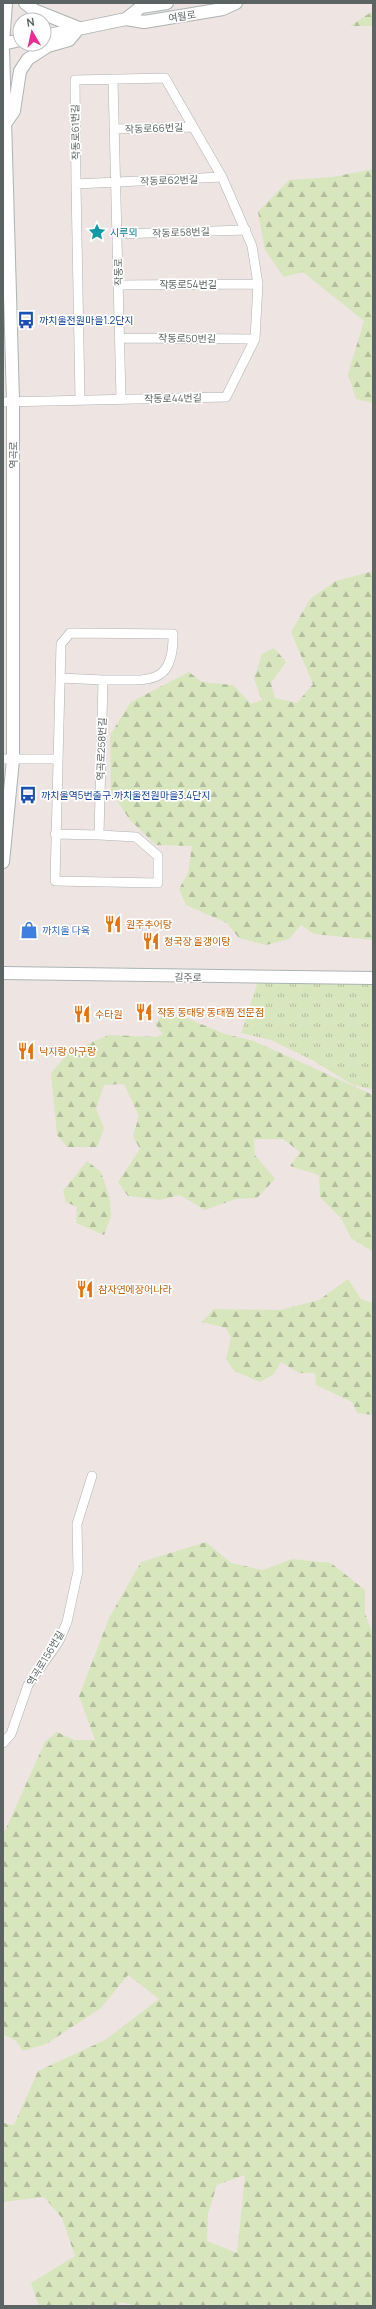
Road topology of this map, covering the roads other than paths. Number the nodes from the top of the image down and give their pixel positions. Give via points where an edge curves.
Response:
1 (6, 3) edge
2 (25, 3) edge
3 (167, 3) edge
4 (236, 3) edge
5 (126, 19) junction
6 (79, 28) junction
7 (52, 34) edge
8 (3, 43) edge
9 (3, 48) edge
10 (113, 80) junction
11 (4, 122) edge
12 (193, 127) junction
13 (115, 130) junction
14 (222, 177) junction
15 (116, 182) junction
16 (76, 184) junction
17 (246, 230) junction
18 (117, 234) junction
19 (258, 284) junction
20 (118, 285) junction
21 (119, 338) junction
22 (254, 339) junction
23 (121, 398) junction
24 (80, 399) junction
25 (8, 401) edge
26 (60, 678) junction
27 (103, 680) junction
28 (8, 760) edge
29 (57, 760) junction
30 (55, 834) junction
31 (99, 835) junction
32 (3, 862) edge
33 (3, 973) edge
34 (373, 978) edge
35 (92, 1476) dead end
36 (3, 1743) edge

1 - 8 street
2 - 6 street via 34,10
3 - 5 street, 여월로 via 141,7
4 - 5 street, 여월로 via 223,9 144,22
5 - 6 street, 여월로
6 - 7 street, 여월로
6 - 11 street via 69,40 44,48 28,59 20,71 14,111
9 - 11 street, 역곡로
10 - 12 street via 165,78
10 - 13 street, 작동로
10 - 16 street, 작동로61번길 via 74,80
11 - 25 street, 역곡로
12 - 13 street, 작동로66번길
12 - 14 street
13 - 15 street, 작동로
14 - 15 street, 작동로62번길
14 - 17 street
15 - 16 street
15 - 18 street, 작동로
16 - 24 street
17 - 18 street, 작동로58번길
17 - 19 street via 252,246
18 - 20 street, 작동로
19 - 20 street, 작동로54번길
19 - 22 street
20 - 21 street, 작동로
21 - 22 street, 작동로50번길
21 - 23 street, 작동로
22 - 23 street, 작동로44번길 via 226,396
23 - 24 street
24 - 25 street
25 - 28 street, 역곡로
26 - 27 street
26 - 27 street via 62,644 70,633 173,634 173,652 168,668 154,678
26 - 29 street
27 - 31 street, 역곡로258번길
28 - 29 street
28 - 32 street, 역곡로
29 - 30 street
30 - 31 street
30 - 31 street via 54,881 158,883 158,856 136,837
33 - 34 street, 길주로
35 - 36 street, 역곡로156번길 via 77,1524 78,1571 67,1622 59,1641 28,1684 12,1734

